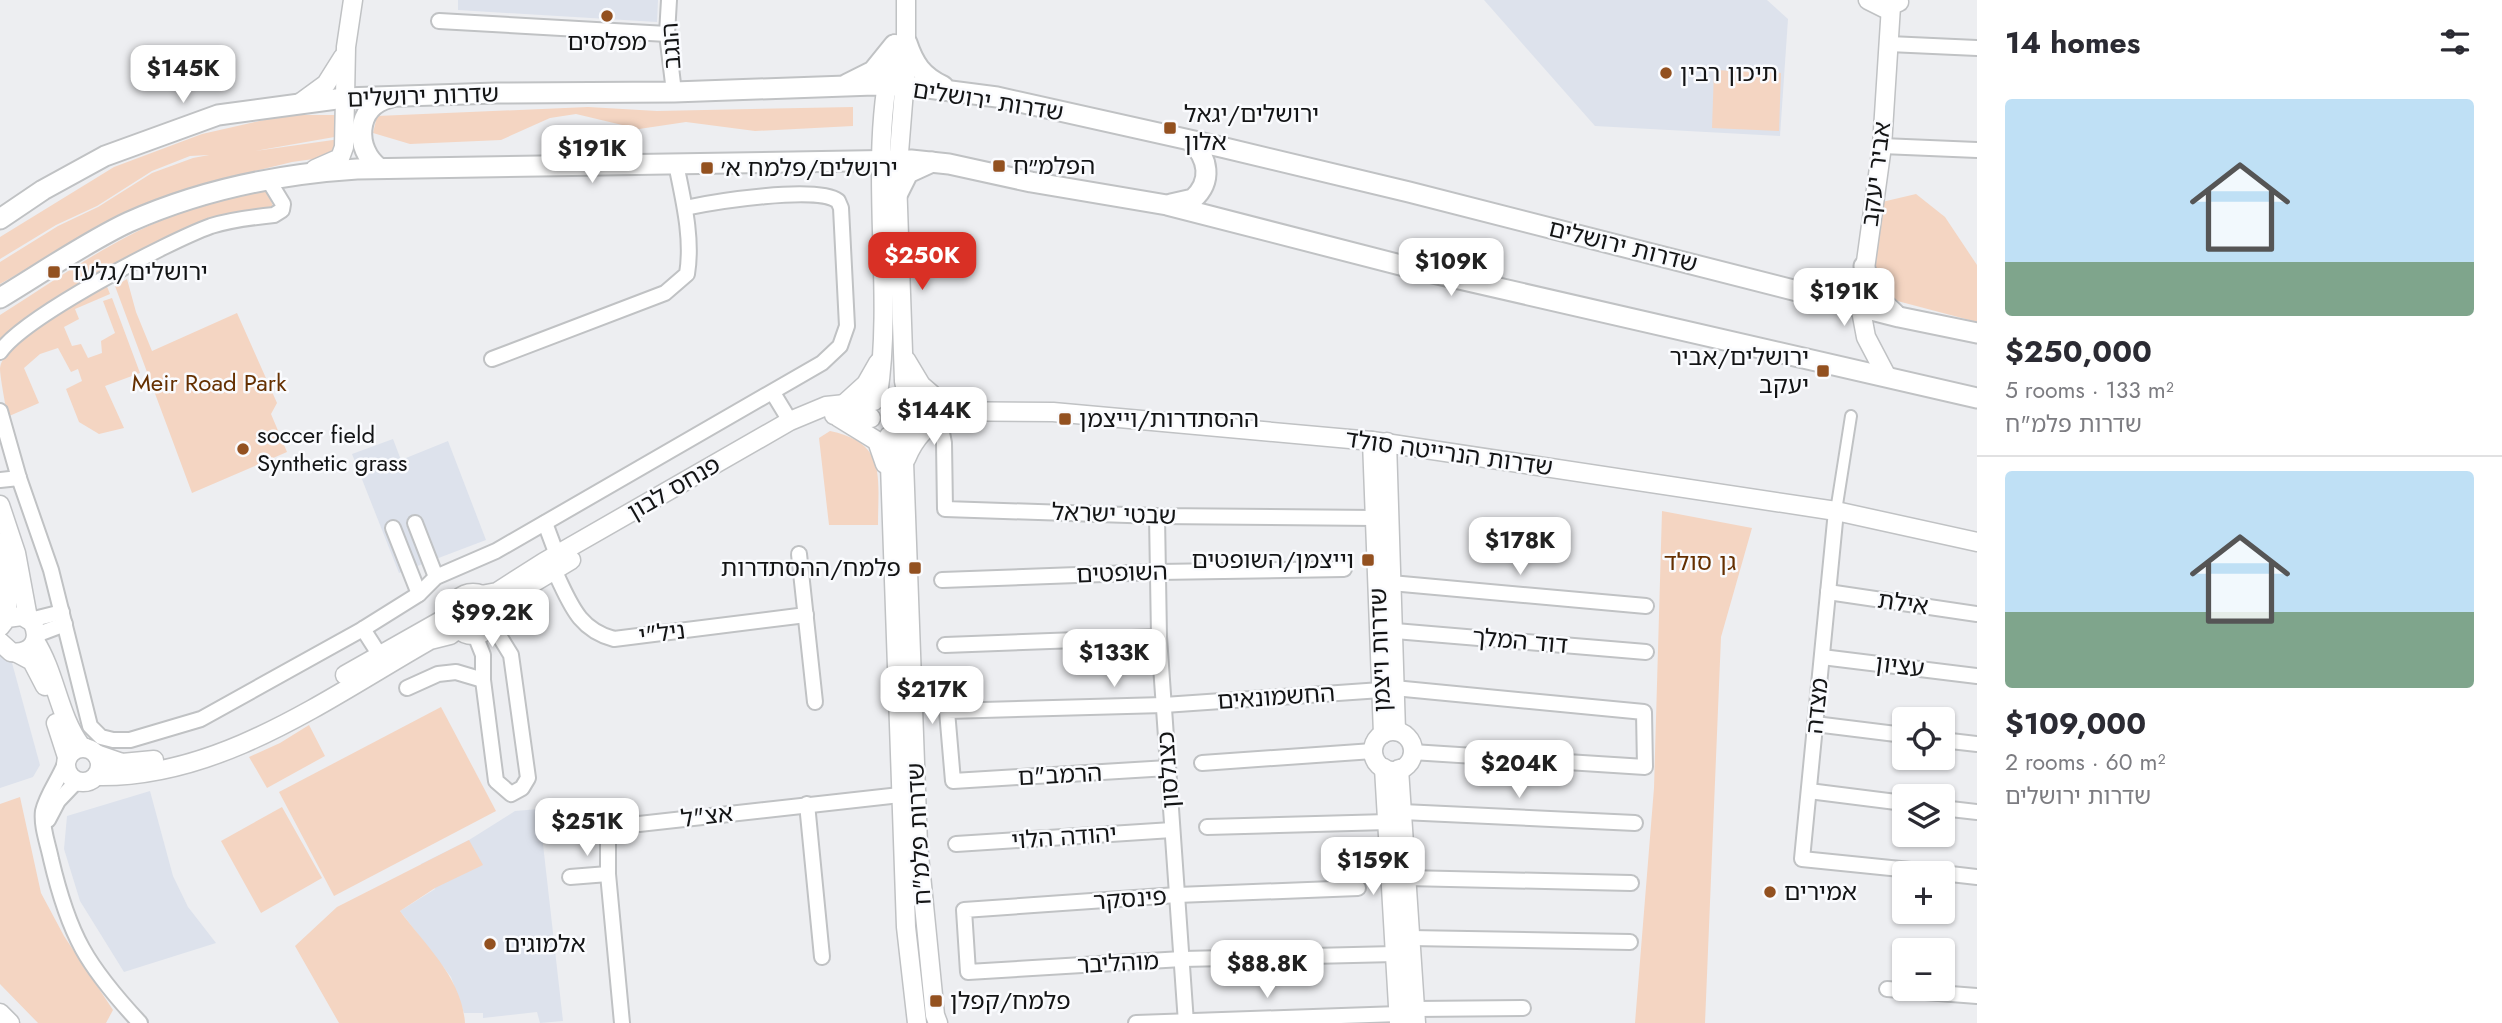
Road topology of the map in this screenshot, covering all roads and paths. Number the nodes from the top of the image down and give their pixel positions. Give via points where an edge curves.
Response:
1 (353, 0) edge
2 (669, 0) edge
3 (1868, 0) edge
4 (1896, 3) edge
5 (907, 8) edge
6 (439, 21) dead end
7 (667, 34) junction
8 (900, 44) junction
9 (1889, 44) junction
10 (346, 47) junction
11 (1977, 48) edge
12 (842, 86) junction
13 (895, 86) junction
14 (950, 90) junction
15 (674, 92) junction
16 (397, 96) junction
17 (344, 97) junction
18 (300, 103) junction
19 (1191, 141) junction
20 (1882, 146) junction
21 (1977, 150) edge
22 (889, 160) junction
23 (933, 161) junction
24 (676, 164) junction
25 (379, 168) junction
26 (302, 174) junction
27 (269, 181) junction
28 (898, 193) junction
29 (1167, 205) junction
30 (685, 208) junction
31 (0, 219) edge
32 (1864, 266) junction
33 (0, 298) edge
34 (1860, 305) junction
35 (1899, 317) junction
36 (1977, 333) edge
37 (884, 343) junction
38 (0, 352) edge
39 (904, 354) junction
40 (492, 359) dead end
41 (1887, 377) junction
42 (772, 393) junction
43 (1977, 398) edge
44 (912, 403) junction
45 (874, 405) junction
46 (840, 409) junction
47 (945, 413) junction
48 (1851, 415) dead end
49 (1, 419) edge
50 (790, 421) junction
51 (896, 435) junction
52 (1379, 441) junction
53 (903, 473) junction
54 (19, 478) junction
55 (0, 480) edge
56 (890, 502) junction
57 (0, 505) edge
58 (1836, 511) junction
59 (1157, 516) junction
60 (1375, 518) junction
61 (415, 523) dead end
62 (544, 523) junction
63 (394, 528) dead end
64 (1977, 542) edge
65 (0, 543) edge
66 (799, 554) dead end
67 (555, 563) junction
68 (1344, 569) dead end
69 (1158, 572) junction
70 (436, 577) junction
71 (942, 580) dead end
72 (1391, 583) junction
73 (1828, 592) junction
74 (419, 594) junction
75 (481, 595) junction
76 (1646, 606) dead end
77 (452, 610) junction
78 (1977, 614) edge
79 (806, 615) junction
80 (63, 618) junction
81 (493, 618) junction
82 (4, 623) edge
83 (32, 628) junction
84 (363, 629) junction
85 (1395, 631) junction
86 (466, 632) junction
87 (1159, 637) junction
88 (0, 642) edge
89 (945, 645) dead end
90 (1646, 652) dead end
91 (17, 653) junction
92 (379, 654) junction
93 (1822, 657) junction
94 (1977, 676) edge
95 (483, 680) junction
96 (407, 688) dead end
97 (1388, 689) junction
98 (816, 702) dead end
99 (1164, 705) junction
100 (1815, 724) junction
101 (1389, 732) junction
102 (1892, 734) edge
103 (1955, 741) edge
104 (1977, 744) edge
105 (91, 751) junction
106 (1373, 751) junction
107 (1412, 752) junction
108 (67, 759) junction
109 (1202, 764) dead end
110 (1168, 768) junction
111 (1392, 769) junction
112 (96, 776) junction
113 (77, 781) junction
114 (953, 781) joint
115 (1809, 791) junction
116 (900, 795) junction
117 (1892, 801) edge
118 (807, 804) junction
119 (1955, 809) edge
120 (1977, 812) edge
121 (1395, 817) junction
122 (1635, 822) dead end
123 (1207, 827) dead end
124 (1172, 830) junction
125 (46, 836) junction
126 (956, 844) dead end
127 (1892, 868) edge
128 (608, 874) junction
129 (1955, 875) edge
130 (570, 877) dead end
131 (1977, 877) edge
132 (1406, 878) junction
133 (1631, 883) dead end
134 (1359, 888) dead end
135 (1177, 895) junction
136 (1410, 939) junction
137 (1630, 942) dead end
138 (1395, 954) junction
139 (822, 957) dead end
140 (1182, 960) junction
141 (968, 972) joint
142 (1887, 989) dead end
143 (1977, 996) edge
144 (1523, 1008) dead end
145 (0, 1013) edge
146 (1407, 1017) edge
147 (1186, 1021) edge
148 (10, 1023) edge
149 (140, 1023) edge
150 (622, 1023) edge
151 (917, 1023) edge
152 (938, 1023) edge
153 (1136, 1023) edge

1 - 10 street
2 - 7 street, הנגב
3 - 4 street via 1876,6
4 - 9 street, אביר יעקב
5 - 8 street
6 - 7 street
7 - 15 street, הנגב
8 - 12 main road via 873,71
8 - 13 street
8 - 14 main road via 923,74
9 - 11 street
9 - 20 street, אביר יעקב
10 - 17 street
10 - 18 street via 333,76
12 - 13 main road, שדרות ירושלים
12 - 15 main road, שדרות ירושלים
13 - 14 main road, שדרות ירושלים
13 - 22 street
14 - 19 main road, שדרות ירושלים
15 - 16 main road, שדרות ירושלים
16 - 17 main road, שדרות ירושלים
16 - 25 main road via 374,105 363,120 365,153
17 - 18 main road, שדרות ירושלים
17 - 26 street via 340,158
18 - 31 main road, שדרות ירושלים via 218,115 130,145 81,168
19 - 29 main road via 1204,160 1205,182 1193,199
19 - 34 main road, שדרות ירושלים
20 - 21 street
20 - 32 street, אביר יעקב
22 - 23 main road
22 - 24 main road
22 - 28 street
22 - 37 street
23 - 28 main road via 908,173
23 - 29 main road
24 - 25 main road
24 - 30 street
25 - 26 main road
26 - 27 main road
27 - 33 main road via 208,192 127,223
27 - 38 street via 283,204 282,211 188,235 45,315
28 - 39 street
29 - 41 main road via 1420,270
30 - 40 street via 689,262 687,274 676,285
30 - 42 street via 774,195 827,196 838,201 847,326 840,346 822,363
32 - 34 street, אביר יעקב
32 - 35 main road via 1874,294
34 - 35 main road, שדרות ירושלים
34 - 41 street, אביר יעקב via 1866,337
35 - 36 main road, שדרות ירושלים
37 - 45 street
37 - 46 street via 872,376
39 - 44 street
39 - 47 street via 921,386
41 - 43 main road
42 - 50 street
42 - 62 street
44 - 45 street via 896,390
44 - 47 street, שדרות הנרייטה סולד
44 - 51 street via 913,425
45 - 46 street, פנחס לבון
45 - 51 street via 875,428
46 - 50 street, פנחס לבון via 826,406
46 - 56 street via 877,441
46 - 67 street, פנחס לבון
47 - 52 street, שדרות הנרייטה סולד via 1053,412
47 - 53 street via 912,442
47 - 59 street, שבטי ישראל via 945,509
48 - 58 street, מצדה
49 - 54 street
50 - 67 street, פנחס לבון
51 - 53 street, שדרות פלמ"ח
51 - 56 street, שדרות פלמ"ח
52 - 58 street, שדרות הנרייטה סולד
52 - 60 street, שדרות ויצמן
52 - 72 street, שדרות ויצמן
53 - 152 street, שדרות פלמ"ח via 918,845
54 - 55 street
54 - 80 street
56 - 116 street, שדרות פלמ"ח
57 - 83 street
58 - 64 street, שדרות הנרייטה סולד
58 - 73 street, מצדה
59 - 60 street, שבטי ישראל
59 - 69 street, כצנלסון
60 - 97 street, שדרות ויצמן
61 - 70 street
62 - 67 street, ניל"י
62 - 70 street via 496,551
63 - 74 street
65 - 82 street via 8,575
66 - 79 street
67 - 75 street, פנחס לבון via 497,592
67 - 79 street, ניל"י via 578,619 596,634 614,639
67 - 81 street, פנחס לבון via 508,598
68 - 69 street, השופטים
69 - 71 street, השופטים
69 - 87 street, כצנלסון
70 - 74 street
72 - 76 street
72 - 85 street, שדרות ויצמן
73 - 78 street, אילת
73 - 93 street, מצדה
74 - 84 street
75 - 77 street via 463,596
75 - 81 street via 490,602
77 - 86 street via 452,617
77 - 92 street via 444,619
79 - 98 street
80 - 83 street
80 - 84 street via 90,726 101,737 113,740 130,740 201,719
81 - 86 street via 485,632
81 - 95 street via 511,655 528,778 518,792 510,794 496,782
82 - 83 street via 16,615
83 - 91 street via 27,651
83 - 105 street via 67,723 81,746
84 - 92 street
85 - 90 street, דוד המלך
85 - 97 street, שדרות ויצמן
86 - 95 street via 483,655
86 - 112 street via 430,640 243,743 141,775
87 - 89 street
87 - 99 street, כצנלסון
88 - 91 street
91 - 108 street via 32,661 44,682
92 - 105 street via 228,738 145,763 122,763
93 - 94 street, עציון
93 - 100 street, מצדה
95 - 96 street via 456,672 438,674
97 - 99 street, החשמונאים
97 - 101 street, שדרות ויצמן
97 - 107 street, החשמונאים via 1644,712 1645,767
99 - 110 street, כצנלסון
99 - 114 street, החשמונאים via 947,710
100 - 102 street
100 - 115 street, מצדה
101 - 106 street via 1377,738
101 - 107 street via 1406,736
103 - 104 street
105 - 108 street via 77,748
105 - 112 street via 100,765
106 - 109 street
106 - 111 street via 1376,761
107 - 111 street via 1408,763
108 - 113 street via 69,775
108 - 125 street via 43,811
110 - 114 street, הרמב"ם
110 - 124 street, כצנלסון
111 - 121 street
112 - 113 street
113 - 125 street via 48,817
115 - 117 street
115 - 127 street, מצדה via 1802,859
116 - 118 street, אצ"ל
116 - 151 street, שדרות פלמ"ח via 906,927
118 - 128 street, אצ"ל via 621,826 608,837
118 - 139 street
119 - 120 street
121 - 122 street
121 - 123 street
121 - 132 street
121 - 138 street
124 - 126 street, יהודה הלוי
124 - 135 street, כצנלסון
125 - 149 street via 60,897 83,953
128 - 130 street
128 - 150 street, אצ"ל
129 - 131 street, מצדה
132 - 133 street
132 - 136 street
134 - 135 street, פינסקר
135 - 140 street, כצנלסון
135 - 141 street, פינסקר via 964,910
136 - 137 street
136 - 146 street
138 - 140 street, מוהליבר
138 - 146 street
140 - 141 street, מוהליבר
140 - 147 street, כצנלסון
142 - 143 street
144 - 146 street
145 - 148 street
146 - 147 street
147 - 153 street

